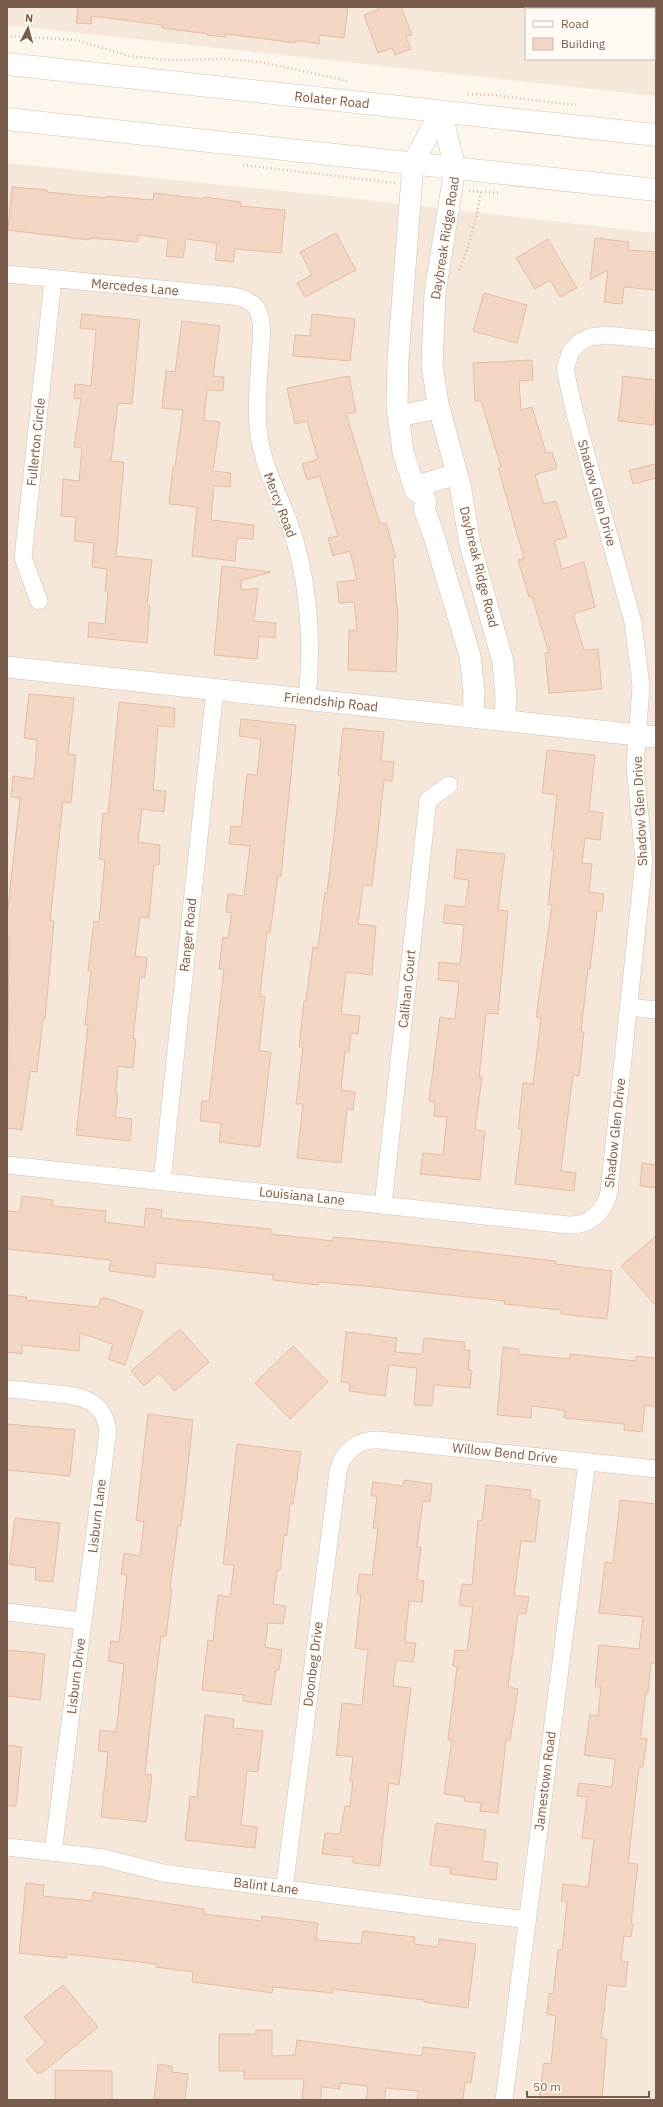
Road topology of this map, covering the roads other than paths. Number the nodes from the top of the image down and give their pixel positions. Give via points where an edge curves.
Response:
1 (7, 64) edge
2 (441, 112) junction
3 (7, 119) edge
4 (656, 135) edge
5 (413, 163) junction
6 (455, 168) junction
7 (656, 190) edge
8 (7, 274) edge
9 (53, 280) junction
10 (258, 310) joint
11 (656, 340) edge
12 (439, 408) junction
13 (398, 416) junction
14 (457, 474) junction
15 (414, 488) junction
16 (39, 601) dead end
17 (7, 667) edge
18 (215, 689) junction
19 (307, 699) junction
20 (474, 717) junction
21 (504, 721) junction
22 (647, 736) edge
23 (449, 785) dead end
24 (628, 1008) junction
25 (656, 1010) edge
26 (7, 1165) edge
27 (162, 1181) junction
28 (383, 1205) junction
29 (595, 1216) joint
30 (7, 1388) edge
31 (355, 1445) joint
32 (586, 1462) junction
33 (656, 1469) edge
34 (7, 1612) edge
35 (83, 1621) junction
36 (7, 1847) edge
37 (53, 1852) junction
38 (284, 1889) junction
39 (527, 1920) junction
40 (504, 2100) edge

1 - 2 main road, Rolater Road
2 - 4 main road, Rolater Road
2 - 5 street
2 - 6 street, Daybreak Ridge Road
3 - 5 main road
5 - 6 main road
5 - 13 street via 397,382
6 - 7 main road
6 - 12 street, Daybreak Ridge Road via 435,293 432,365
8 - 9 street, Mercedes Lane
9 - 10 street, Mercedes Lane via 233,296 247,301
9 - 16 street, Fullerton Circle via 23,558
10 - 19 street, Mercy Road via 262,331 257,402 258,433 264,463 289,521 304,578 308,627
11 - 22 street, Shadow Glen Drive via 601,334 590,337 580,342 568,356 565,375 633,622
12 - 13 street
12 - 14 street, Daybreak Ridge Road
13 - 15 street via 403,452
14 - 15 street
14 - 21 street, Daybreak Ridge Road via 470,544 503,662 506,697
15 - 20 street via 423,495 426,502 424,509 434,533 470,656
17 - 18 street, Friendship Road
18 - 19 street, Friendship Road
18 - 27 street, Ranger Road
19 - 20 street, Friendship Road
20 - 21 street, Friendship Road
21 - 22 street, Friendship Road
22 - 24 street, Shadow Glen Drive via 636,766 644,860
23 - 28 street, Calihan Court via 428,800
24 - 25 street
24 - 29 street, Shadow Glen Drive via 608,1192 603,1208
26 - 27 street, Louisiana Lane
27 - 28 street, Louisiana Lane
28 - 29 street, Louisiana Lane via 574,1225
30 - 35 street, Lisburn Lane via 81,1397 101,1412 107,1424
31 - 32 street, Willow Bend Drive via 367,1440 379,1440
31 - 38 street, Doonbeg Drive via 342,1459 338,1472
32 - 33 street, Willow Bend Drive
32 - 39 street, Jamestown Road
34 - 35 street
35 - 37 street, Lisburn Drive
36 - 37 street, Balint Lane
37 - 38 street, Balint Lane via 104,1858 163,1873
38 - 39 street, Balint Lane
39 - 40 street, Jamestown Road

